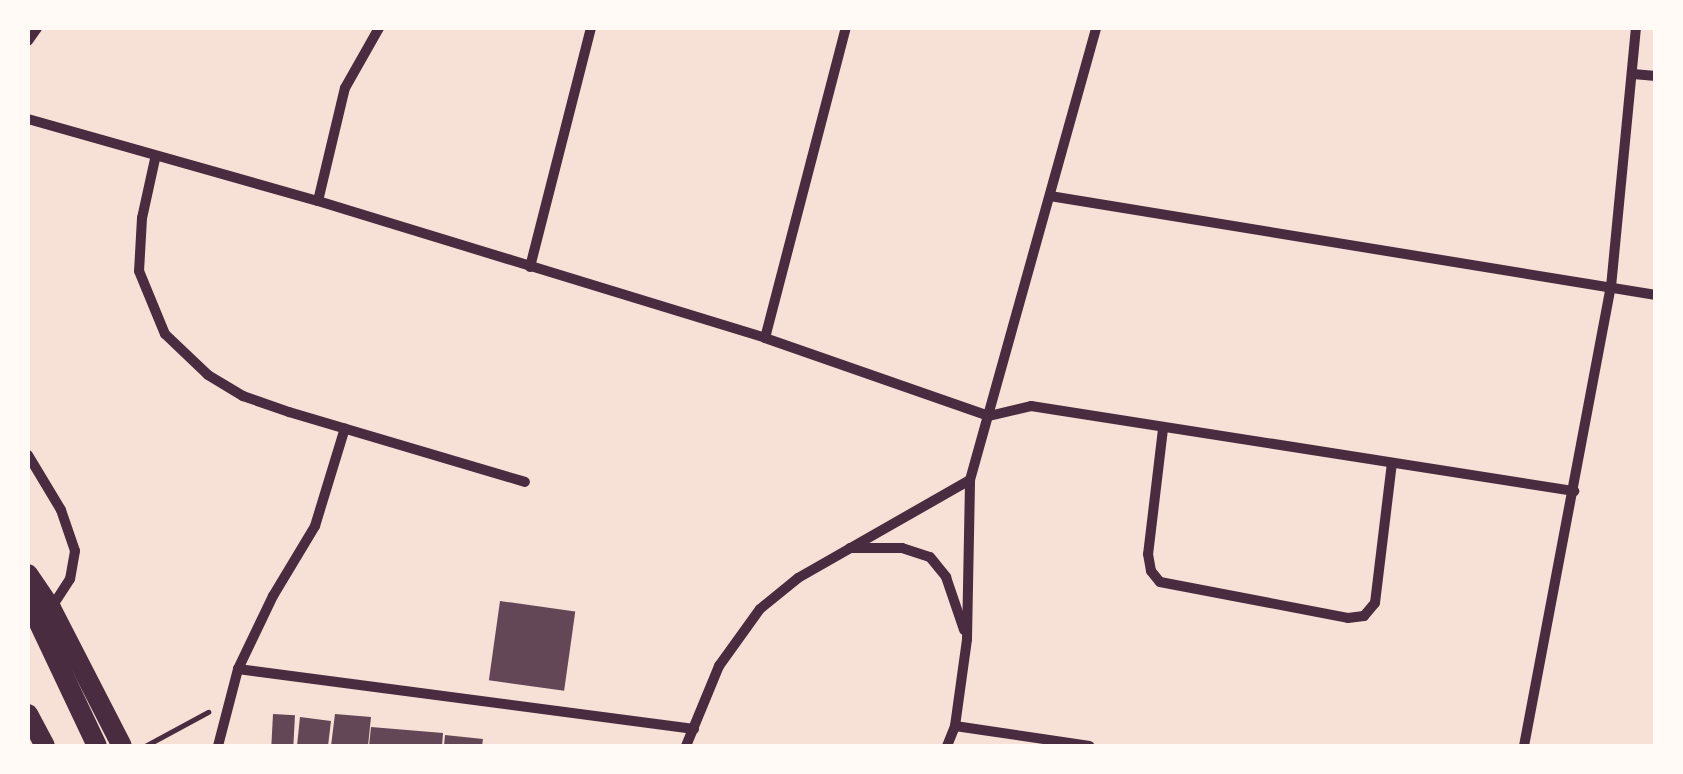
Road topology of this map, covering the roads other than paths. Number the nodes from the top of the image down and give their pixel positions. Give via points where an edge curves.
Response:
1 (37, 28) edge
2 (380, 28) edge
3 (591, 28) edge
4 (846, 28) edge
5 (1096, 28) edge
6 (1636, 28) edge
7 (28, 41) edge
8 (1633, 74) junction
9 (1656, 76) edge
10 (28, 119) edge
11 (155, 159) junction
12 (1050, 196) junction
13 (318, 201) junction
14 (530, 267) junction
15 (1611, 287) junction
16 (1656, 295) edge
17 (765, 338) junction
18 (988, 416) junction
19 (345, 428) junction
20 (1163, 429) junction
21 (28, 455) edge
22 (1392, 463) junction
23 (970, 480) junction
24 (525, 482) dead end
25 (1574, 492) junction
26 (849, 548) junction
27 (28, 574) edge
28 (28, 600) edge
29 (51, 608) junction
30 (967, 639) junction
31 (238, 669) junction
32 (28, 714) edge
33 (955, 726) junction
34 (694, 728) junction
35 (45, 746) edge
36 (97, 746) edge
37 (122, 746) edge
38 (218, 746) edge
39 (686, 746) edge
40 (947, 746) edge
41 (1090, 746) edge
42 (1524, 746) edge

1 - 7 street
2 - 13 street via 345,88
3 - 14 street
4 - 17 street
5 - 12 street
6 - 8 street
8 - 9 street
8 - 15 street
10 - 11 street
11 - 13 street
11 - 19 street via 139,272 165,334 208,375 243,396
12 - 15 street
12 - 18 street
13 - 14 street
14 - 17 street
15 - 16 street
15 - 25 street
17 - 18 street
18 - 20 street via 1031,406
18 - 23 street
19 - 24 street
19 - 31 street via 316,526
20 - 22 street
20 - 22 street via 1148,554 1160,582 1348,618 1364,616 1376,603
21 - 29 street via 75,551 70,579
22 - 25 street
23 - 26 street
23 - 30 street
25 - 42 street
26 - 30 street via 902,548 930,557 946,578
26 - 34 street via 760,609 719,666
27 - 29 highway
28 - 36 highway
29 - 37 highway
30 - 33 street
31 - 34 street
31 - 38 street
32 - 35 highway
33 - 40 street
33 - 41 street
34 - 39 street

